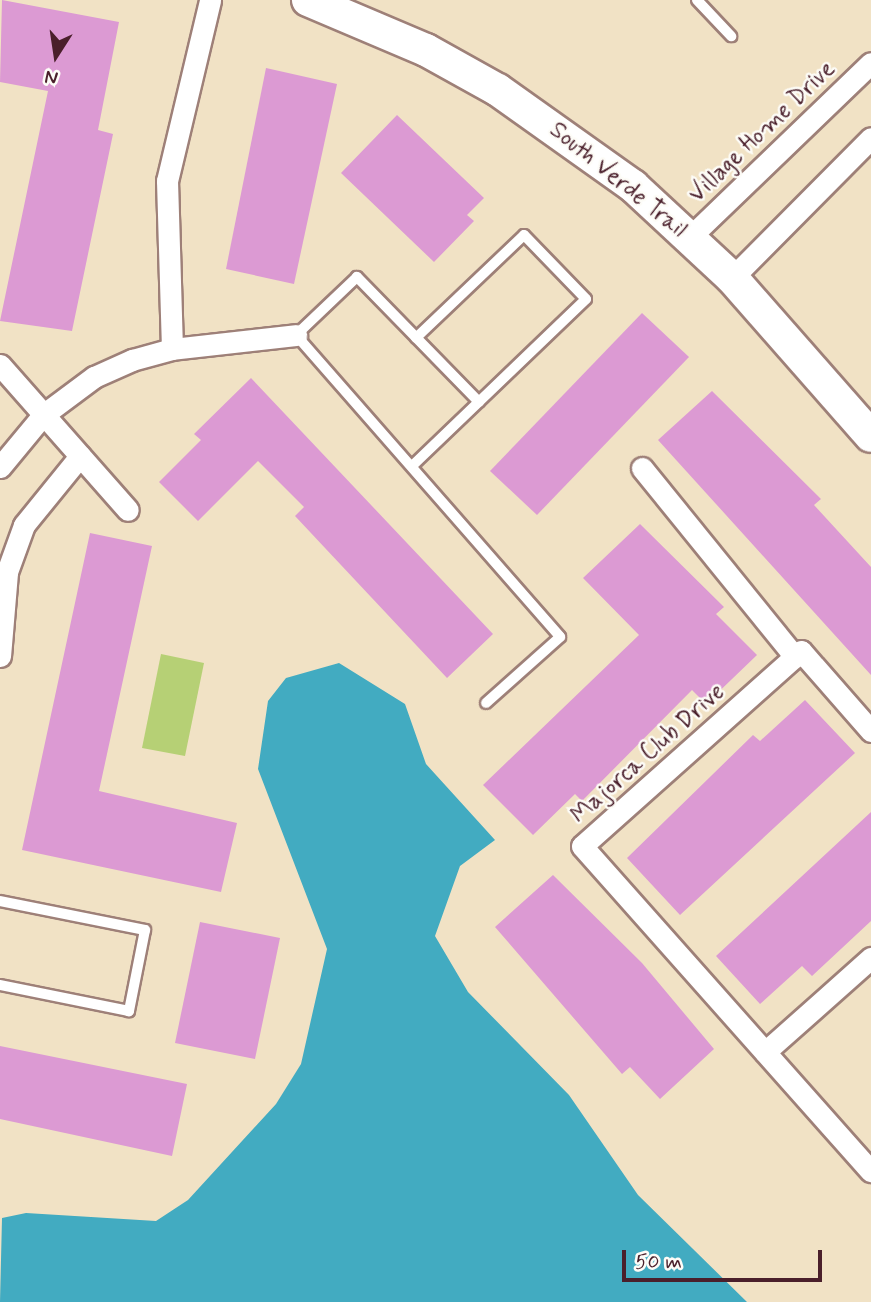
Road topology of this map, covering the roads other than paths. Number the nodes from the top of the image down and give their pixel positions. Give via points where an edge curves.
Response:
1 (210, 0) edge
2 (308, 0) edge
3 (697, 0) edge
4 (731, 36) dead end
5 (871, 63) edge
6 (871, 138) edge
7 (690, 238) junction
8 (732, 278) junction
9 (296, 335) junction
10 (416, 338) junction
11 (172, 349) junction
12 (0, 365) edge
13 (479, 402) junction
14 (43, 415) junction
15 (871, 436) edge
16 (80, 456) junction
17 (412, 466) junction
18 (0, 467) edge
19 (642, 468) dead end
20 (128, 510) dead end
21 (0, 656) edge
22 (795, 657) junction
23 (486, 703) dead end
24 (871, 731) edge
25 (0, 901) edge
26 (871, 958) edge
27 (0, 985) edge
28 (765, 1052) junction
29 (871, 1171) edge

1 - 11 street via 167,181
2 - 7 street, South Verde Trail via 425,50 498,90 578,144
3 - 4 lane
5 - 7 street, Village Home Drive
6 - 8 street
7 - 8 street, South Verde Trail
8 - 15 street, South Verde Trail
9 - 10 lane via 357,277
9 - 11 street
9 - 17 lane
10 - 13 lane
10 - 13 lane via 524,234 586,299
11 - 14 street via 94,377
12 - 14 street
13 - 17 lane
14 - 16 street
14 - 18 street
16 - 20 street
16 - 21 street via 23,525 7,572
17 - 23 lane via 560,637
19 - 22 street
22 - 24 street via 801,651
22 - 28 street, Majorca Club Drive via 582,846
25 - 27 lane via 145,930 129,1011
26 - 28 street
28 - 29 street, Majorca Club Drive

